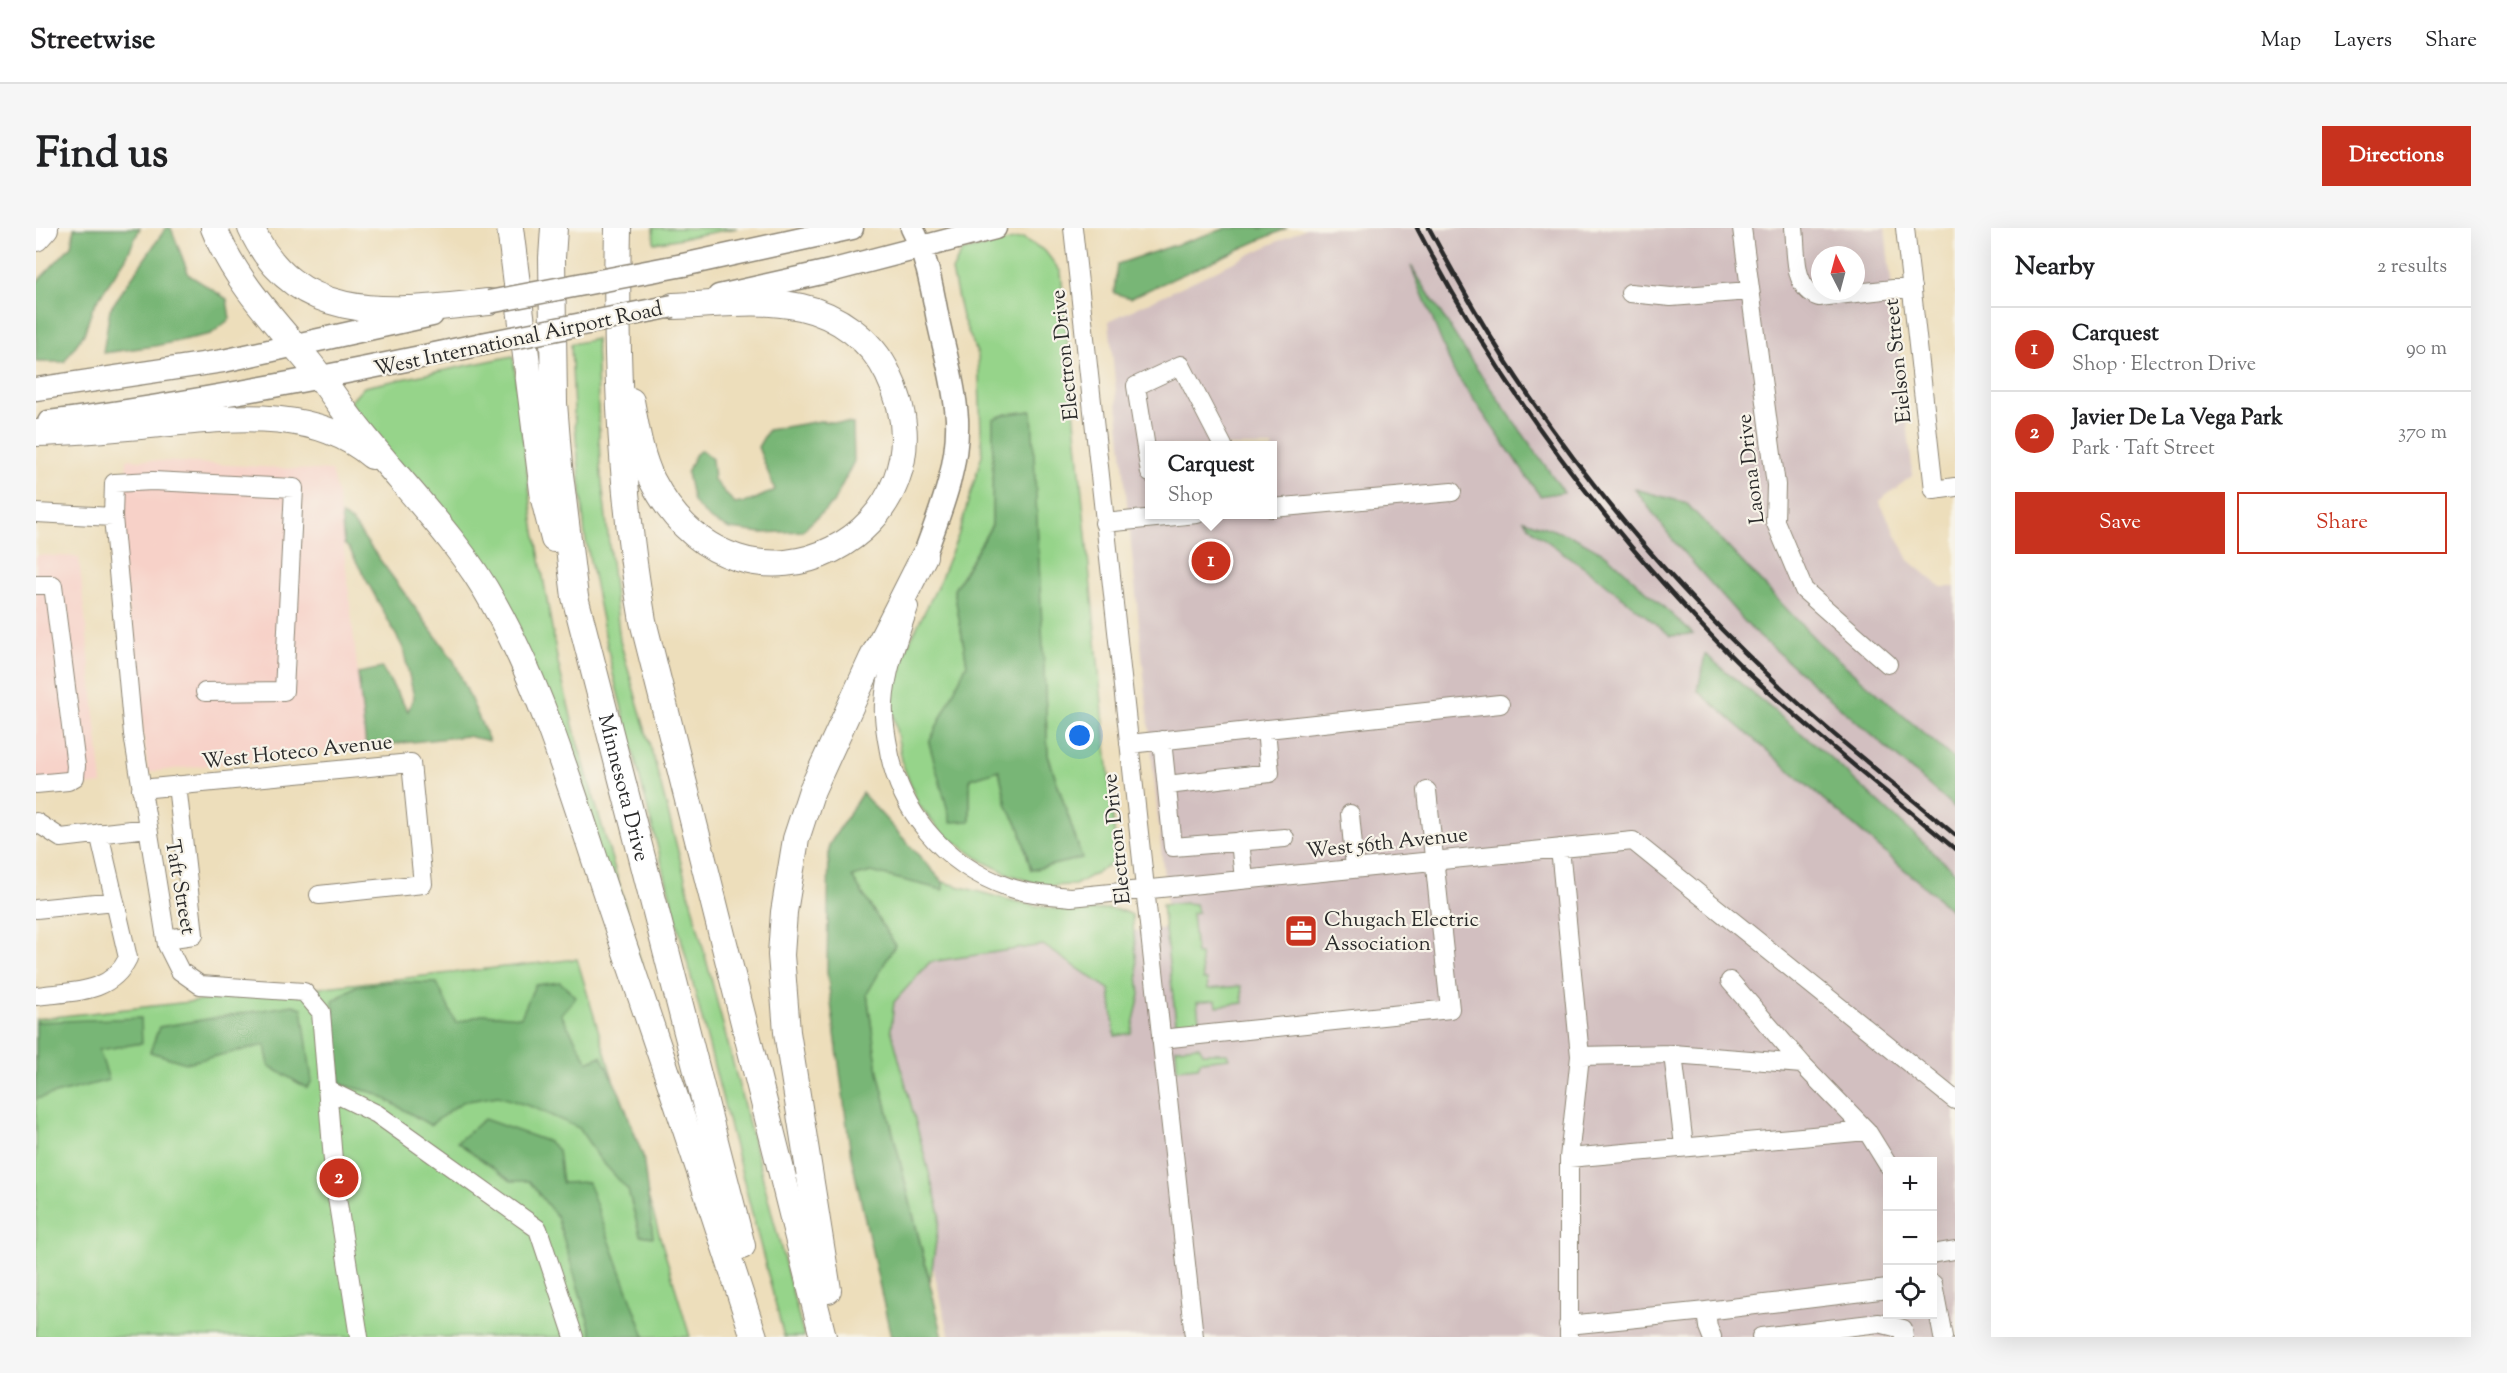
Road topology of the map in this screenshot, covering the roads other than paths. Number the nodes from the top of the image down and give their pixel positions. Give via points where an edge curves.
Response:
1 (45, 228) edge
2 (214, 228) edge
3 (251, 228) edge
4 (510, 228) edge
5 (554, 228) edge
6 (618, 228) edge
7 (852, 228) edge
8 (995, 228) edge
9 (1073, 228) edge
10 (1742, 228) edge
11 (1794, 228) edge
12 (1905, 228) edge
13 (36, 238) edge
14 (917, 238) edge
15 (1912, 287) junction
16 (1749, 291) junction
17 (1630, 293) dead end
18 (489, 302) junction
19 (673, 306) junction
20 (617, 328) junction
21 (296, 346) junction
22 (322, 378) junction
23 (36, 388) edge
24 (36, 424) edge
25 (36, 433) edge
26 (1220, 441) edge
27 (1145, 446) edge
28 (407, 487) junction
29 (1955, 487) edge
30 (1452, 492) dead end
31 (1277, 508) edge
32 (36, 513) edge
33 (113, 517) junction
34 (1145, 517) edge
35 (1104, 523) junction
36 (924, 556) junction
37 (36, 585) edge
38 (575, 597) junction
39 (1888, 664) dead end
40 (205, 692) dead end
41 (1500, 704) dead end
42 (1266, 729) junction
43 (1162, 741) junction
44 (1129, 744) junction
45 (36, 784) edge
46 (177, 785) junction
47 (1167, 785) junction
48 (141, 789) junction
49 (1427, 791) dead end
50 (1350, 814) dead end
51 (36, 822) edge
52 (148, 828) junction
53 (99, 833) junction
54 (1285, 838) dead end
55 (1240, 841) junction
56 (1560, 848) junction
57 (1435, 860) junction
58 (1355, 868) junction
59 (1244, 879) junction
60 (1145, 889) junction
61 (319, 895) dead end
62 (115, 901) junction
63 (36, 909) edge
64 (166, 939) junction
65 (1730, 981) dead end
66 (36, 996) edge
67 (1161, 1040) junction
68 (1673, 1054) junction
69 (1580, 1056) junction
70 (1802, 1064) junction
71 (327, 1086) junction
72 (1955, 1100) edge
73 (1867, 1131) junction
74 (1684, 1146) junction
75 (1569, 1158) junction
76 (1883, 1158) edge
77 (1955, 1250) edge
78 (1937, 1253) edge
79 (1883, 1289) edge
80 (1937, 1305) edge
81 (1706, 1311) junction
82 (1569, 1331) edge
83 (359, 1337) edge
84 (574, 1337) edge
85 (754, 1337) edge
86 (765, 1337) edge
87 (823, 1337) edge
88 (837, 1337) edge
89 (1194, 1337) edge
90 (1712, 1337) edge
91 (1761, 1337) edge
92 (1904, 1337) edge
93 (1943, 1337) edge

1 - 13 highway
2 - 21 highway via 227,258
3 - 18 highway via 284,276 308,293 334,302 366,309 400,310
4 - 38 highway via 544,499 557,552
5 - 38 highway, Minnesota Drive via 554,403
6 - 20 highway
7 - 18 main road, West International Airport Road, bridge
8 - 14 main road, West International Airport Road
9 - 35 street, Electron Drive
10 - 16 street, Laona Drive
11 - 15 street via 1800,284 1808,293 1819,297
12 - 15 street, Eielson Street
14 - 19 main road, West International Airport Road via 830,272
14 - 36 main road via 950,373 957,421 946,498
15 - 29 street, Eielson Street via 1934,490
16 - 17 street via 1671,297
16 - 39 street, Laona Drive via 1776,485 1775,521 1804,590
18 - 21 main road, West International Airport Road
19 - 20 highway via 767,303 801,307 829,316 852,331 885,367 902,413 901,464 878,512 845,544 799,561 754,562 715,549 679,521 651,477 642,452
19 - 22 main road, West International Airport Road, bridge
20 - 87 highway via 624,489 643,621
21 - 22 highway
21 - 23 main road, West International Airport Road via 165,371
22 - 24 main road, West International Airport Road
22 - 28 highway via 357,428
25 - 28 highway via 200,419 287,421 347,439
26 - 27 street via 1181,365 1136,386
28 - 85 highway via 459,550 492,600 538,697
30 - 31 street
32 - 33 street
33 - 40 street, Taft Street via 114,483 153,481 294,488 284,691
33 - 48 street, Taft Street
34 - 35 street
35 - 44 street, Electron Drive
36 - 60 street, West 56th Avenue via 890,664 884,706 890,758 898,784 922,828 962,865 1008,887 1071,897
36 - 88 highway via 812,790 796,839 784,912 782,955 787,1032
37 - 45 street via 53,585 76,766 75,777 68,781
38 - 86 highway, Minnesota Drive
41 - 42 street
42 - 43 street
42 - 47 street via 1270,773
43 - 44 street
43 - 47 street
44 - 60 street, Electron Drive
46 - 48 street, West Hoteco Avenue
46 - 61 street, West Hoteco Avenue via 411,762 423,884
46 - 64 street via 194,935
47 - 55 street via 1173,848
48 - 52 street, Taft Street
49 - 57 street
50 - 58 street
51 - 53 street via 61,838
52 - 53 street
52 - 64 street, Taft Street
53 - 62 street
54 - 55 street
55 - 59 street
56 - 57 street, West 56th Avenue
56 - 69 street
56 - 72 street, West 56th Avenue via 1633,841
57 - 58 street, West 56th Avenue
57 - 67 street via 1450,1009
58 - 59 street, West 56th Avenue
59 - 60 street, West 56th Avenue
60 - 67 street, Electron Drive
62 - 63 street
62 - 66 street via 128,958 121,973 97,989
64 - 71 street, Taft Street via 180,971 200,985 304,992 321,1012
65 - 70 street
67 - 89 street, Electron Drive
68 - 69 street
68 - 70 street
68 - 74 street
69 - 75 street
70 - 73 street
71 - 83 street, Taft Street via 335,1185
71 - 84 street via 377,1114 538,1229
73 - 74 street
73 - 76 street
74 - 75 street
75 - 82 street
77 - 78 street
79 - 81 street
80 - 93 street
81 - 82 street
81 - 90 street
91 - 92 street via 1879,1323 1903,1329

